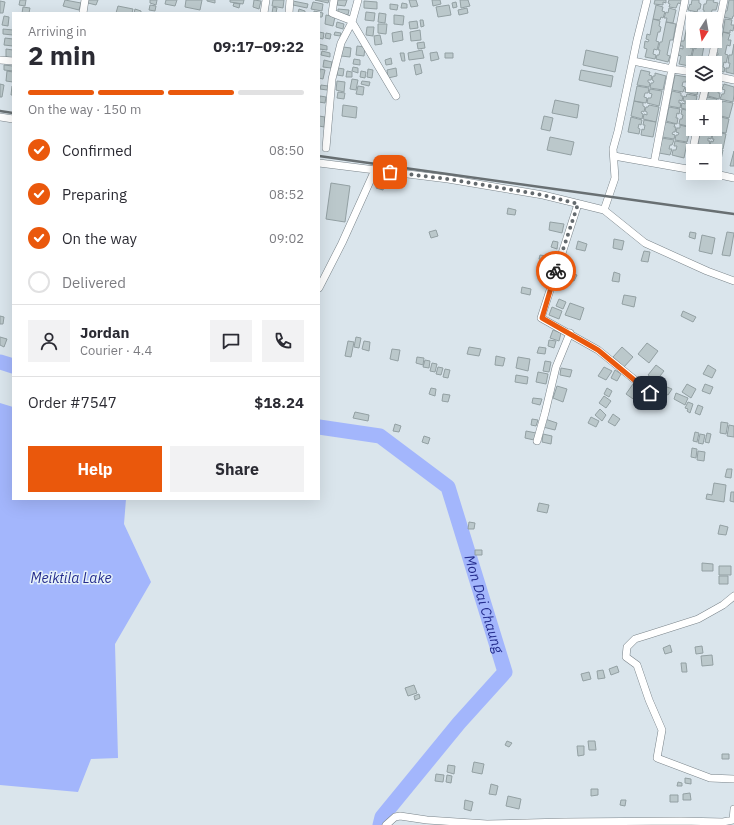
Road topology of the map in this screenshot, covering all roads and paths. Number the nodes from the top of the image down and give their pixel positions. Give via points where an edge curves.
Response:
1 (85, 0) edge
2 (266, 0) edge
3 (290, 0) edge
4 (334, 0) edge
5 (358, 0) edge
6 (647, 0) edge
7 (685, 0) edge
8 (724, 0) edge
9 (83, 12) edge
10 (264, 12) edge
11 (289, 12) edge
12 (352, 22) junction
13 (712, 56) edge
14 (0, 60) edge
15 (12, 61) edge
16 (633, 61) junction
17 (672, 69) junction
18 (686, 71) edge
19 (722, 77) edge
20 (734, 80) edge
21 (396, 96) dead end
22 (0, 117) edge
23 (12, 119) edge
24 (326, 148) dead end
25 (614, 156) junction
26 (320, 163) edge
27 (654, 163) junction
28 (686, 169) edge
29 (375, 170) junction
30 (722, 175) edge
31 (734, 178) edge
32 (578, 204) junction
33 (604, 210) junction
34 (734, 281) edge
35 (320, 286) edge
36 (570, 333) junction
37 (650, 393) dead end
38 (537, 441) dead end
39 (734, 596) edge
40 (734, 779) edge
41 (734, 809) edge
42 (656, 823) edge
43 (386, 825) edge

1 - 9 street
2 - 10 street
3 - 11 street
4 - 12 street via 332,14
5 - 12 street
6 - 16 street
7 - 17 street
8 - 13 street
12 - 21 street
12 - 24 street via 341,43 332,80
14 - 15 street
16 - 17 street
16 - 25 street via 613,149
17 - 18 street
17 - 27 street
19 - 20 street
22 - 23 street
25 - 27 street
25 - 33 street via 615,178
26 - 29 street
27 - 28 street
29 - 32 street via 543,195
29 - 35 street
30 - 31 street
32 - 33 street
32 - 36 street via 542,318
33 - 34 street via 645,243
36 - 37 street via 598,350
36 - 38 street via 556,367
39 - 40 street via 698,619 635,638 627,647 626,657 637,665 662,730 657,758 710,778
41 - 42 street via 733,820 723,822
42 - 43 street via 487,824 400,816

